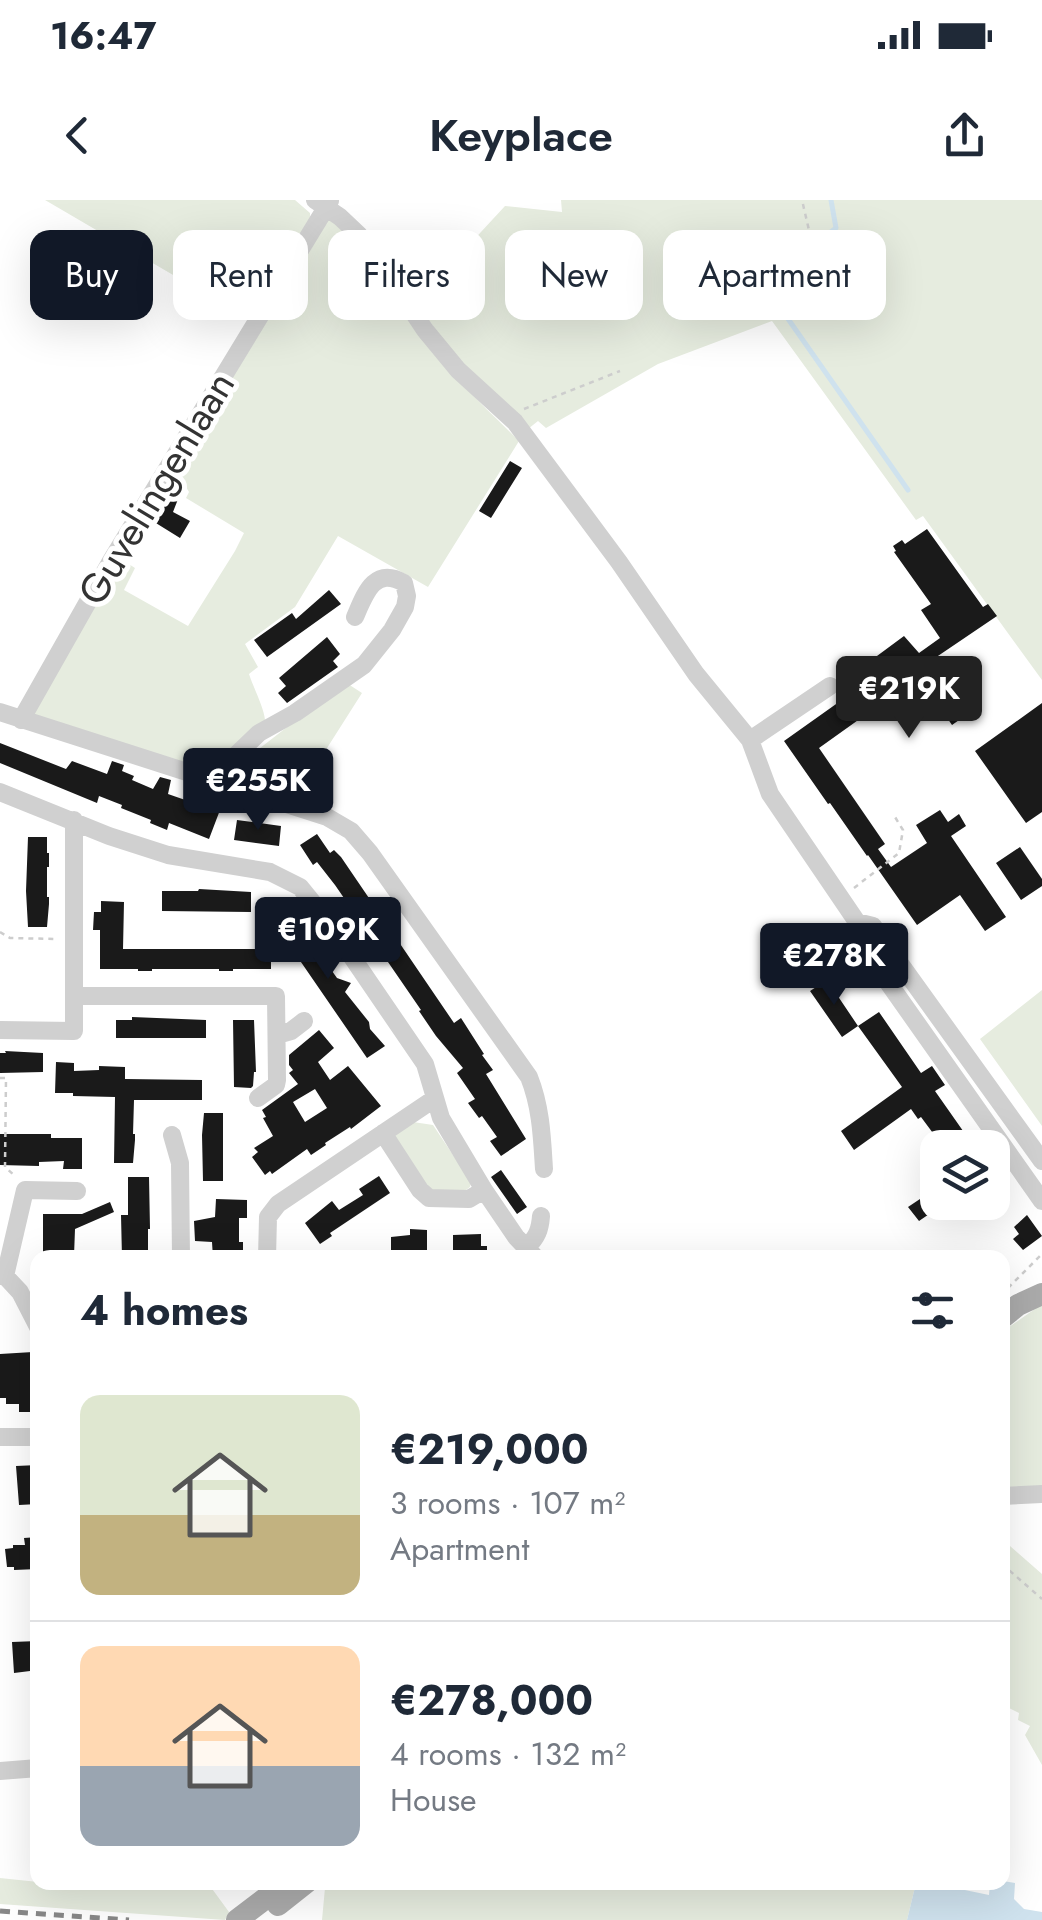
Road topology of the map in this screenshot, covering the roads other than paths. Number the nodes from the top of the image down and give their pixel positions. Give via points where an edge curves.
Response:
1 (324, 202) edge
2 (355, 617) dead end
3 (830, 686) dead end
4 (0, 712) edge
5 (21, 720) junction
6 (750, 740) junction
7 (211, 779) junction
8 (0, 792) edge
9 (74, 820) junction
10 (858, 922) junction
11 (74, 996) junction
12 (304, 1021) dead end
13 (0, 1030) edge
14 (278, 1035) junction
15 (258, 1098) dead end
16 (434, 1100) junction
17 (384, 1133) junction
18 (172, 1135) dead end
19 (1038, 1156) edge
20 (1014, 1162) junction
21 (544, 1169) dead end
22 (77, 1190) dead end
23 (484, 1190) junction
24 (1042, 1201) edge
25 (540, 1216) dead end
26 (181, 1250) edge
27 (267, 1250) edge
28 (529, 1250) edge
29 (532, 1250) edge
30 (1042, 1275) edge
31 (3, 1276) edge
32 (1042, 1294) edge
33 (1010, 1303) edge
34 (1010, 1304) edge
35 (30, 1311) edge
36 (0, 1437) edge
37 (30, 1437) edge
38 (1042, 1494) edge
39 (1010, 1496) edge
40 (30, 1769) edge
41 (0, 1771) edge
42 (276, 1890) edge
43 (297, 1890) edge
44 (237, 1920) edge
45 (260, 1920) edge

1 - 5 street, Guvelingenlaan
1 - 6 street, Guvelingenlaan via 375,255 458,370 513,420
2 - 7 street via 373,583 384,577 404,583 405,607 364,664 260,733
3 - 6 street
4 - 5 street
5 - 7 street
6 - 10 street, Guvelingenlaan via 770,794
7 - 21 street via 327,817 360,840 528,1077 541,1116
8 - 9 street
9 - 11 street
9 - 16 street via 168,855 270,872 300,887 425,1064
10 - 19 street via 873,926
10 - 20 street via 856,938
11 - 13 street via 74,1030
11 - 14 street via 276,996
12 - 14 street
14 - 15 street via 276,1085
16 - 17 street
16 - 23 street
17 - 23 street via 429,1198 468,1199
17 - 27 street via 278,1204 268,1218
18 - 26 street via 180,1163
19 - 20 street
20 - 24 street
22 - 31 street via 25,1190
23 - 28 street
25 - 29 street
30 - 33 main road
31 - 35 street
32 - 34 main road
36 - 37 street
38 - 39 street
40 - 41 street
42 - 44 main road
43 - 45 main road

